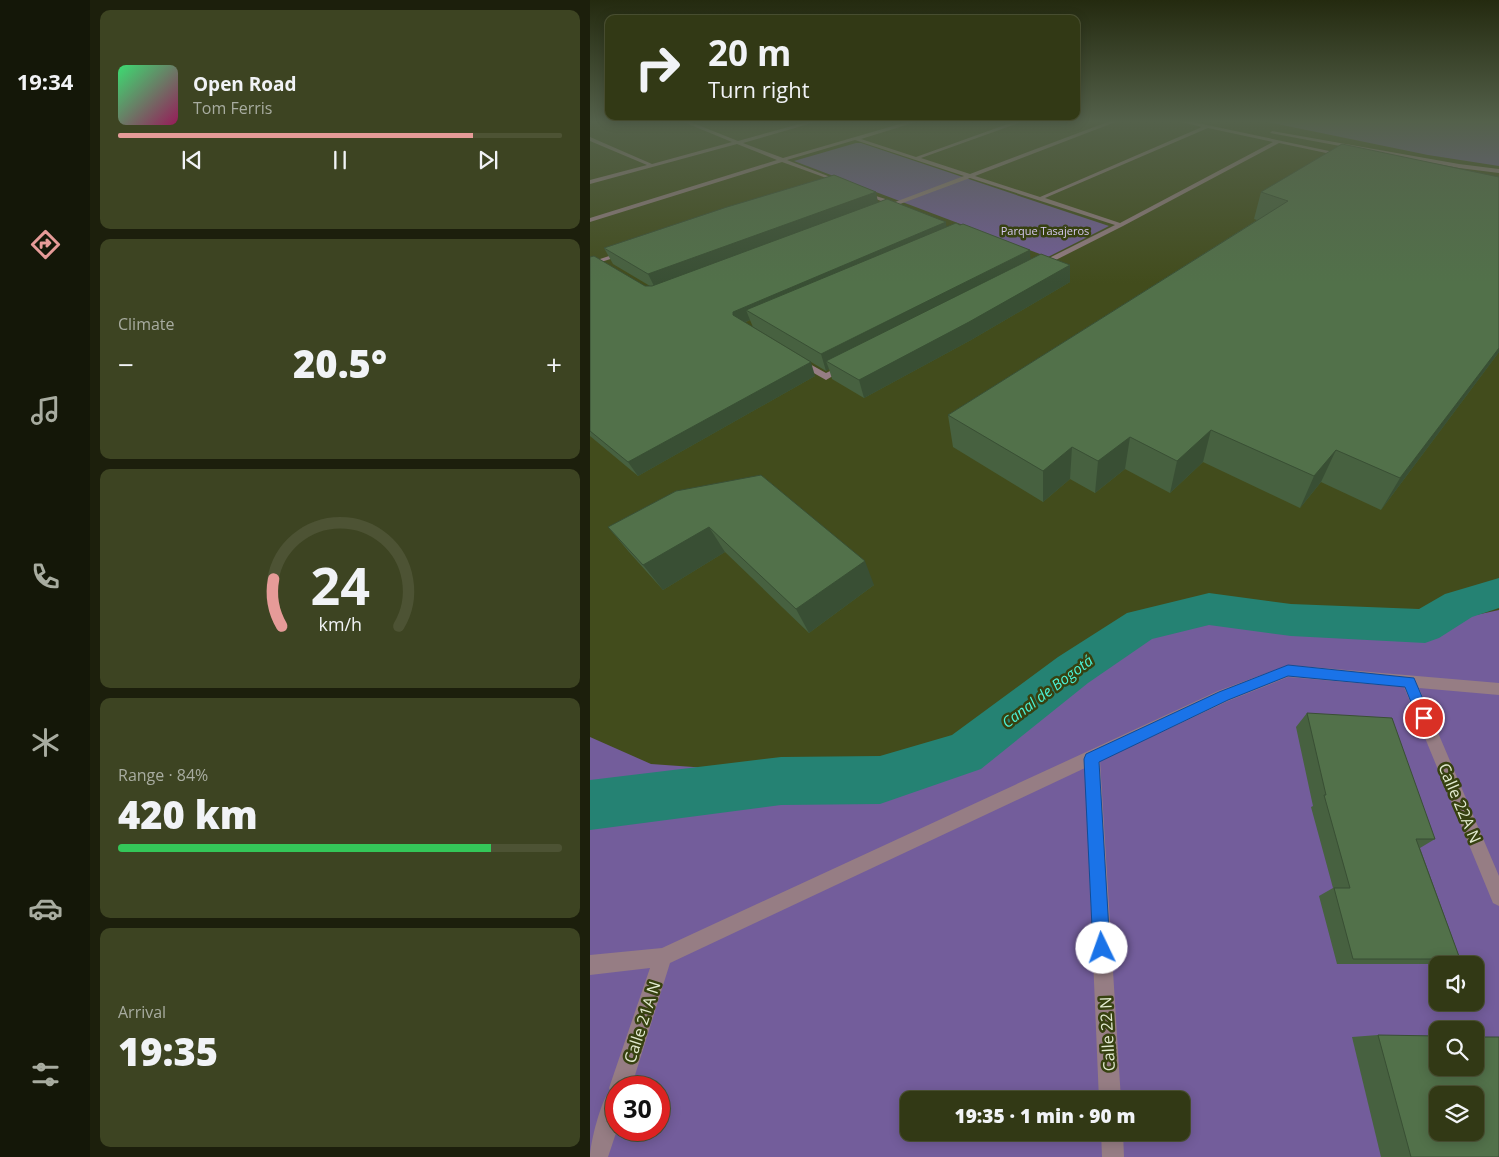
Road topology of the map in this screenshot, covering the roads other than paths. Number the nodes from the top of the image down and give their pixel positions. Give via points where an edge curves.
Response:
1 (617, 175) edge
2 (734, 175) edge
3 (820, 175) edge
4 (968, 175) edge
5 (1095, 175) edge
6 (1215, 175) edge
7 (971, 176) junction
8 (590, 182) edge
9 (838, 182) junction
10 (828, 185) edge
11 (846, 185) edge
12 (854, 188) edge
13 (1039, 199) junction
14 (895, 205) junction
15 (904, 208) edge
16 (877, 212) edge
17 (590, 220) edge
18 (1121, 225) junction
19 (635, 249) edge
20 (590, 256) edge
21 (598, 261) junction
22 (1035, 264) edge
23 (606, 266) edge
24 (792, 357) edge
25 (852, 363) edge
26 (1409, 682) junction
27 (1499, 690) edge
28 (1092, 759) junction
29 (1499, 896) edge
30 (663, 957) junction
31 (590, 965) edge
32 (624, 1076) edge
33 (1110, 1091) edge
34 (605, 1133) edge
35 (1112, 1141) edge
36 (597, 1157) edge
37 (1113, 1157) edge

1 - 8 street
2 - 17 street
3 - 9 street
4 - 7 street
5 - 13 street
6 - 18 street
7 - 13 street
7 - 14 street
9 - 10 street
9 - 11 street
12 - 14 street
13 - 18 street
14 - 15 street
14 - 16 street
18 - 22 street via 1044,264
19 - 21 street
20 - 21 street
21 - 23 street
24 - 25 street via 826,376
26 - 27 street
26 - 28 street via 1288,670 1223,696
26 - 29 street, Calle 22A N
28 - 30 street
28 - 33 street, Calle 22 N
30 - 31 street
30 - 32 street, Calle 21A N
34 - 36 street
35 - 37 street

